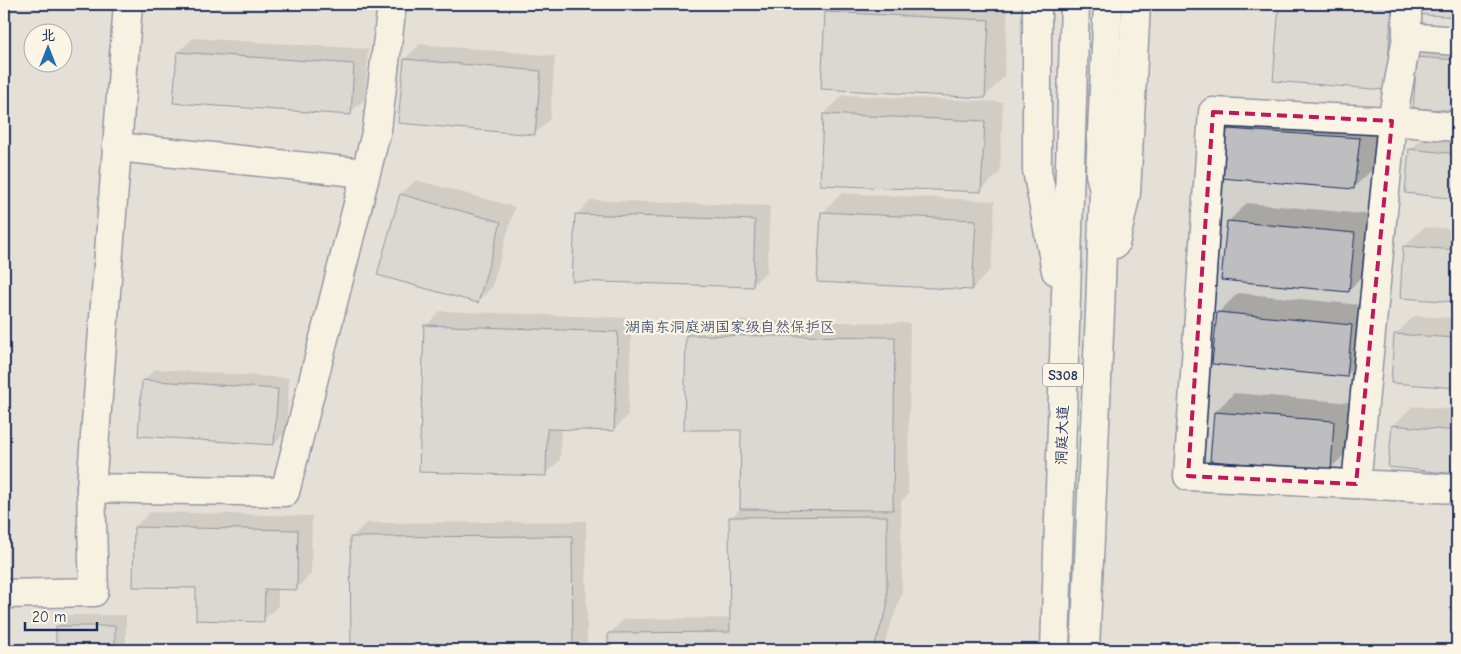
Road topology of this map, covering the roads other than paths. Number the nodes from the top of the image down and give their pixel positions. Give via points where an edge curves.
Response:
1 (128, 4) edge
2 (392, 4) edge
3 (1037, 4) edge
4 (1075, 4) edge
5 (1108, 4) edge
6 (1136, 4) edge
7 (1407, 4) edge
8 (1407, 37) junction
9 (1457, 40) edge
10 (1392, 121) junction
11 (1457, 127) edge
12 (117, 147) junction
13 (365, 173) junction
14 (1100, 312) junction
15 (1065, 322) junction
16 (1356, 484) junction
17 (91, 488) junction
18 (1457, 489) edge
19 (4, 594) edge
20 (1055, 650) edge
21 (1085, 650) edge

1 - 12 street
2 - 13 street via 377,129
3 - 15 street via 1037,170
4 - 15 street, 洞庭大道 / S308
5 - 14 street, S308 via 1100,174 1104,190
6 - 14 street via 1126,193
7 - 8 street
8 - 9 street
8 - 10 street
10 - 11 street
10 - 16 street
10 - 16 street via 1213,112 1188,476
12 - 13 street
12 - 17 street
13 - 17 street via 285,492
14 - 21 street, S308
15 - 20 street, 洞庭大道 / S308
16 - 18 street
17 - 19 street via 94,592

